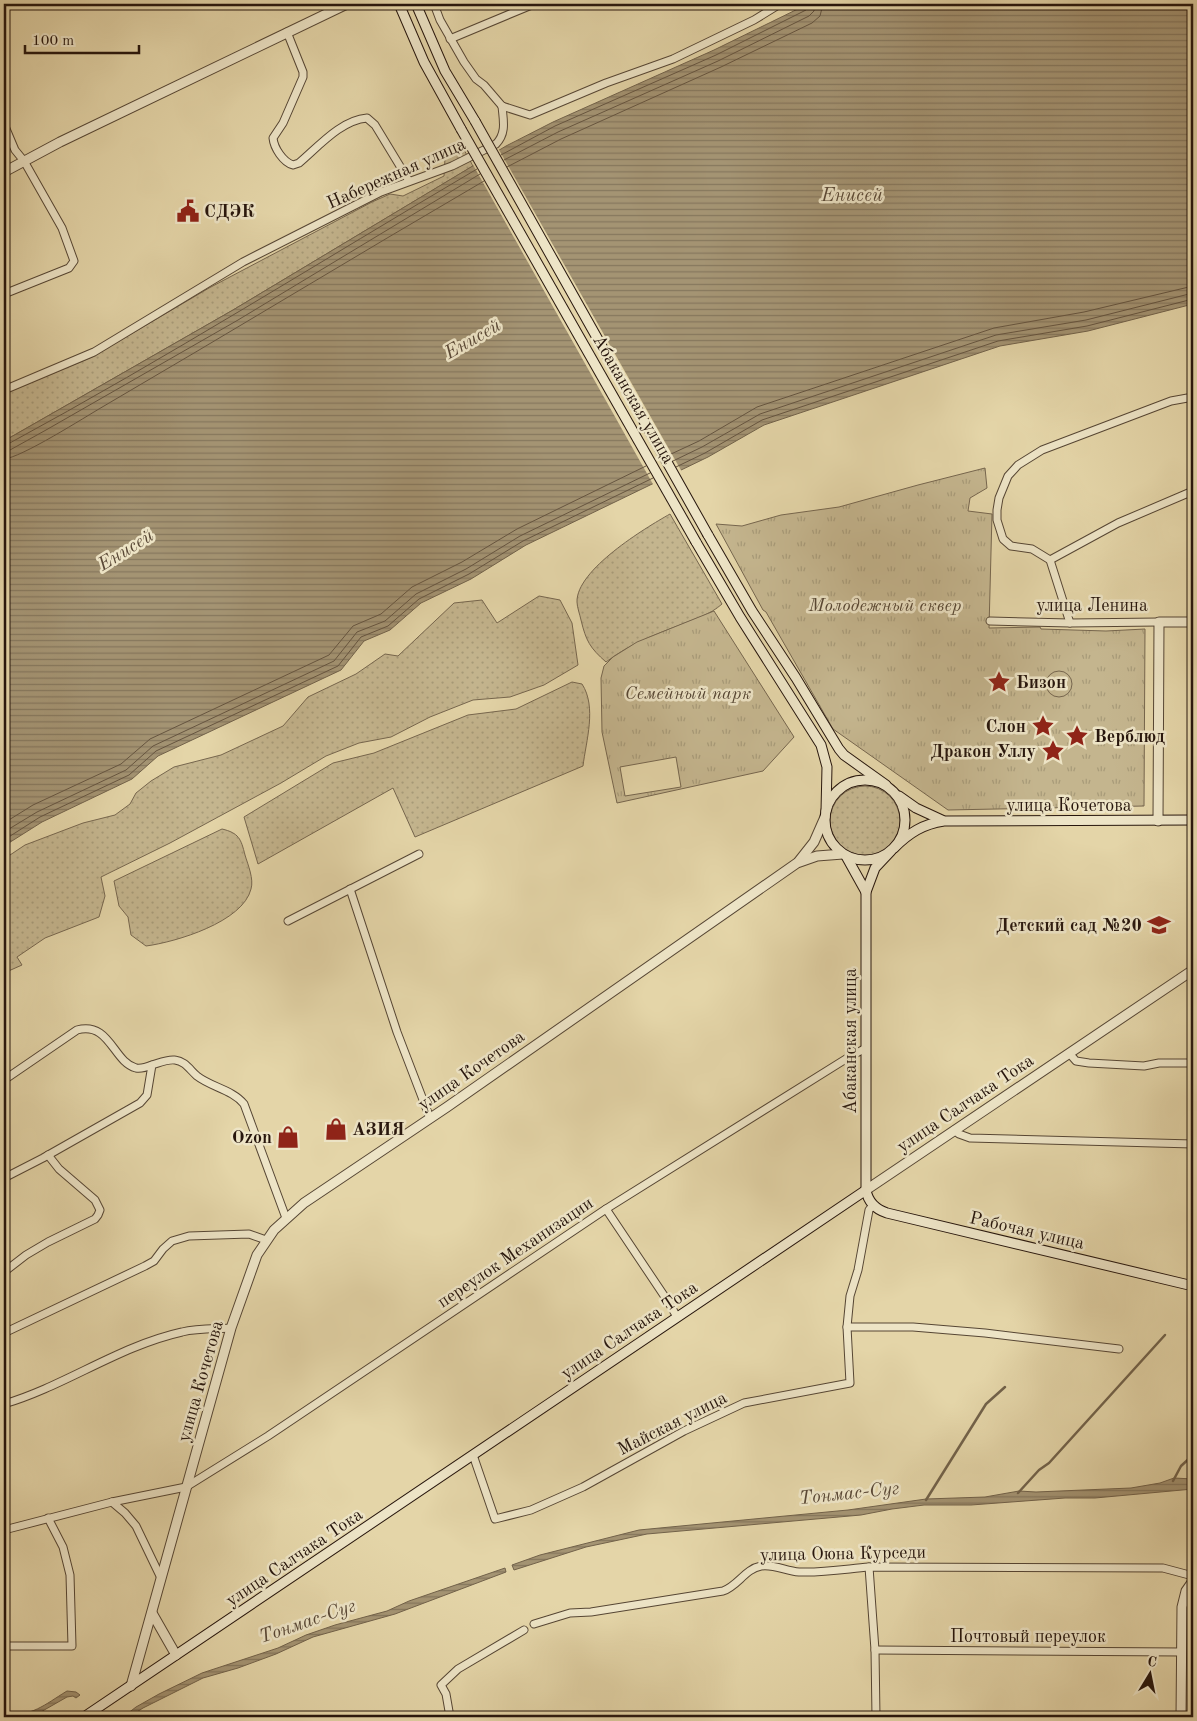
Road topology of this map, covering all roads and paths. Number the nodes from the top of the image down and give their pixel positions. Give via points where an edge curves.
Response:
1 (347, 4) edge
2 (399, 4) edge
3 (416, 4) edge
4 (434, 4) edge
5 (534, 4) edge
6 (780, 4) edge
7 (287, 32) junction
8 (450, 38) junction
9 (502, 106) junction
10 (4, 124) edge
11 (24, 161) junction
12 (4, 172) edge
13 (409, 181) junction
14 (4, 294) edge
15 (4, 390) edge
16 (1193, 397) edge
17 (1193, 491) edge
18 (1050, 560) junction
19 (990, 621) dead end
20 (1159, 622) junction
21 (1193, 622) edge
22 (1070, 623) junction
23 (888, 786) junction
24 (825, 814) junction
25 (1193, 820) edge
26 (944, 821) junction
27 (1158, 821) junction
28 (892, 850) junction
29 (419, 854) dead end
30 (844, 855) junction
31 (797, 863) junction
32 (350, 889) junction
33 (866, 892) junction
34 (288, 921) dead end
35 (1193, 970) edge
36 (866, 1048) junction
37 (1069, 1053) junction
38 (1193, 1063) edge
39 (152, 1065) junction
40 (4, 1080) edge
41 (430, 1118) junction
42 (954, 1130) junction
43 (1193, 1144) edge
44 (48, 1155) junction
45 (4, 1178) edge
46 (866, 1190) junction
47 (872, 1205) junction
48 (606, 1209) junction
49 (286, 1218) junction
50 (266, 1240) junction
51 (4, 1272) edge
52 (1193, 1286) edge
53 (677, 1317) junction
54 (847, 1327) junction
55 (232, 1328) junction
56 (4, 1333) edge
57 (1119, 1349) dead end
58 (4, 1404) edge
59 (473, 1455) junction
60 (186, 1487) junction
61 (112, 1502) junction
62 (48, 1518) junction
63 (4, 1530) edge
64 (869, 1567) junction
65 (1193, 1576) edge
66 (161, 1578) junction
67 (1193, 1581) edge
68 (152, 1613) junction
69 (534, 1624) dead end
70 (524, 1630) dead end
71 (4, 1646) edge
72 (875, 1650) junction
73 (1182, 1652) junction
74 (176, 1656) junction
75 (131, 1686) junction
76 (84, 1717) edge
77 (450, 1717) edge
78 (876, 1717) edge
79 (1181, 1717) edge

1 - 7 main road
2 - 24 main road, Абаканская улица, bridge via 424,62 696,542 821,745 827,767
3 - 23 main road, Абаканская улица, bridge via 446,71 752,610 838,748
4 - 8 street
5 - 8 street
6 - 9 street via 673,59 530,115
7 - 11 main road
7 - 13 street via 303,77 284,123 273,138 286,162 299,163 344,127 360,118 367,118 375,125
8 - 9 street via 476,79
9 - 13 street, Набережная улица via 504,126 496,144 452,166
10 - 11 street via 15,150
11 - 12 main road
11 - 14 street via 62,228 74,261 69,268
13 - 15 street, Набережная улица via 243,262 94,352
16 - 18 street via 1171,401 1042,450 1018,465 1008,476 999,498 997,520 1004,541 1011,546 1032,549
17 - 18 street via 1118,523
18 - 22 street
19 - 22 street, улица Ленина
20 - 21 main road, улица Ленина
20 - 22 street, улица Ленина
20 - 27 main road
23 - 24 main road via 872,780 851,782 835,793
23 - 26 main road, улица Кочетова via 916,808
23 - 28 main road via 899,798 906,817 902,837
24 - 30 main road via 830,840
24 - 31 main road, улица Кочетова via 814,842
25 - 27 main road, улица Кочетова
26 - 27 main road, улица Кочетова
26 - 28 main road, улица Кочетова via 917,829
28 - 30 main road via 869,860
28 - 33 main road, Абаканская улица via 875,868
29 - 32 street
30 - 31 main road, улица Кочетова via 817,856
30 - 33 main road, Абаканская улица
31 - 41 main road, улица Кочетова
32 - 34 street
32 - 41 street via 397,1032
33 - 36 main road, Абаканская улица
35 - 37 main road, улица Салчака Тока
36 - 46 main road, Абаканская улица
36 - 48 street, переулок Механизации
37 - 38 street via 1076,1060 1090,1063 1144,1066
37 - 42 main road, улица Салчака Тока
39 - 40 street via 141,1068 129,1064 99,1033 85,1028 77,1030
39 - 44 street via 147,1095 140,1103
39 - 49 street via 175,1060 182,1062 197,1076 240,1098 258,1137
41 - 49 main road, улица Кочетова
42 - 43 street via 970,1138
42 - 46 main road, улица Салчака Тока
44 - 45 street
44 - 51 street via 59,1169 95,1200 100,1208 99,1214 26,1255
46 - 47 main road
46 - 53 main road, улица Салчака Тока
47 - 52 main road, Рабочая улица via 887,1213
47 - 54 street via 850,1296
48 - 53 street
48 - 60 street, переулок Механизации
49 - 50 main road, улица Кочетова
50 - 55 main road, улица Кочетова via 251,1269
50 - 56 street via 249,1234 189,1236 172,1241 145,1266
53 - 59 main road, улица Салчака Тока
54 - 57 street via 913,1327
54 - 59 street, Майская улица via 850,1383 744,1403 684,1430 583,1487 531,1510 495,1519
55 - 58 street via 180,1332 119,1353 35,1394
55 - 60 main road, улица Кочетова
59 - 74 main road, улица Салчака Тока
60 - 61 street
60 - 66 main road, улица Кочетова
61 - 62 street
61 - 66 street via 136,1526
62 - 63 street
62 - 71 street via 63,1547 70,1575 72,1646
64 - 65 street, улица Оюна Курседи via 1163,1568
64 - 69 street, улица Оюна Курседи via 798,1572 770,1565 760,1566 751,1569 723,1591 570,1613
64 - 72 street
66 - 68 main road, улица Кочетова
67 - 73 main road via 1186,1591 1182,1607
68 - 74 main road
68 - 75 main road, улица Кочетова
70 - 77 street via 458,1670 441,1685
72 - 73 street, Почтовый переулок
72 - 78 street
73 - 79 main road
74 - 75 main road, улица Салчака Тока
75 - 76 main road, улица Салчака Тока

